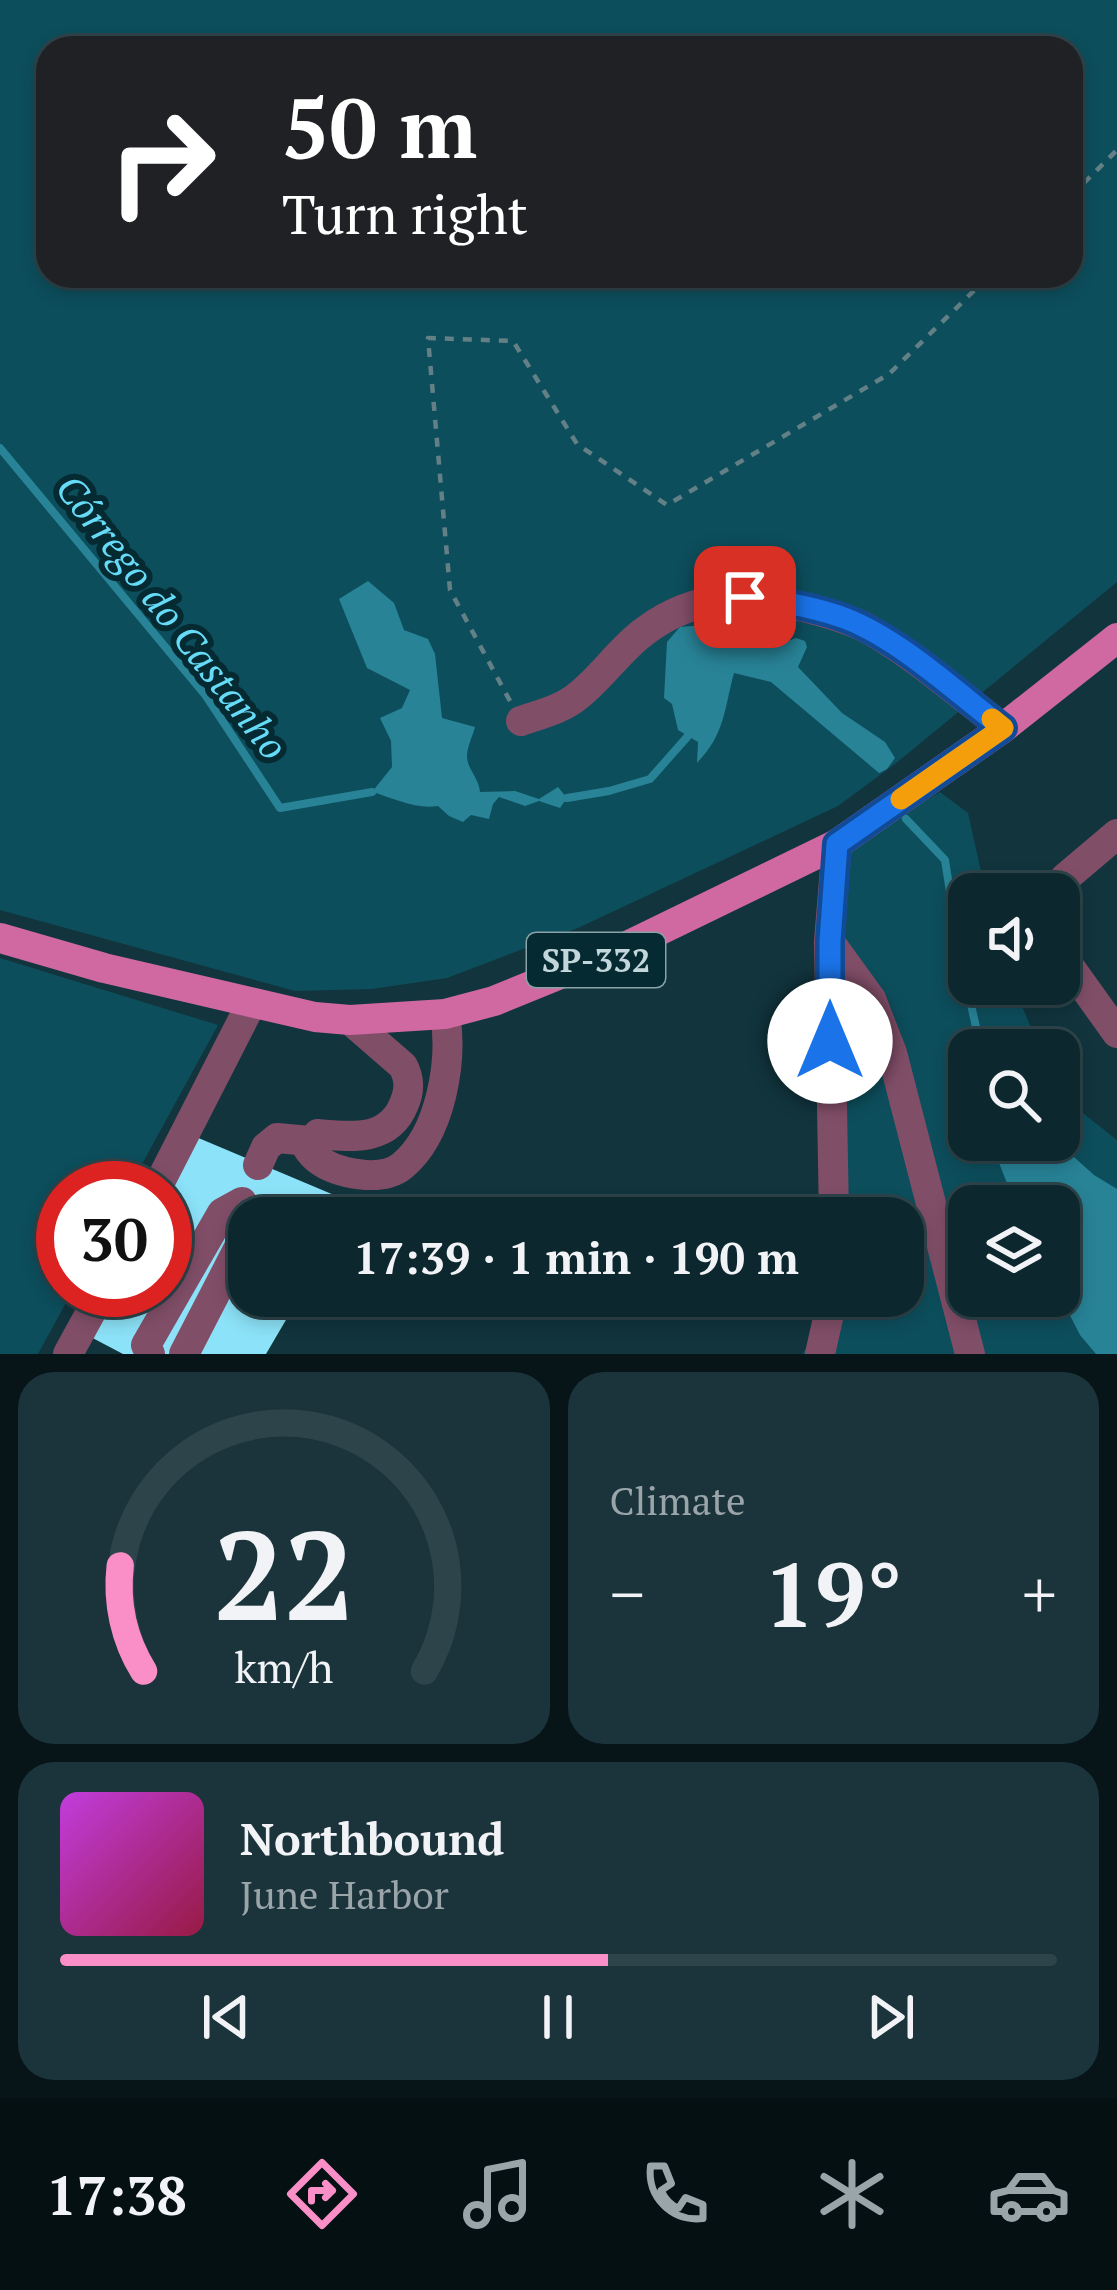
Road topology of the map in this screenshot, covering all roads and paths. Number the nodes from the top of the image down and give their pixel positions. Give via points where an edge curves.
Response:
1 (1117, 151) edge
2 (1083, 184) edge
3 (977, 288) edge
4 (1117, 638) edge
5 (521, 721) joint
6 (1003, 728) junction
7 (1117, 834) edge
8 (837, 844) junction
9 (1071, 873) edge
10 (0, 938) edge
11 (830, 941) junction
12 (1080, 981) edge
13 (251, 1004) junction
14 (445, 1014) junction
15 (350, 1020) junction
16 (1117, 1033) edge
17 (310, 1142) junction
18 (171, 1161) edge
19 (258, 1165) dead end
20 (834, 1197) edge
21 (228, 1210) edge
22 (228, 1269) edge
23 (88, 1317) edge
24 (828, 1317) edge
25 (68, 1354) edge
26 (150, 1354) edge
27 (184, 1354) edge
28 (820, 1354) edge
29 (970, 1354) edge

1 - 2 path
3 - 5 path via 889,374 667,505 577,444 513,340 428,338 449,590
4 - 6 main road, SP-332
5 - 6 street via 577,697 670,615 745,597 870,630
6 - 8 main road, SP-332
7 - 9 street
8 - 11 street
8 - 14 main road, SP-332 via 619,950
10 - 13 main road, SP-332
11 - 20 street
11 - 29 street via 871,999 892,1053
12 - 16 street
13 - 15 main road, SP-332
13 - 18 street
14 - 15 main road, SP-332
14 - 17 street via 448,1058 438,1106 399,1168 370,1175 339,1170 314,1157
15 - 17 street via 404,1066 409,1089 394,1121 374,1134 318,1134
17 - 19 street via 277,1138
21 - 26 street via 146,1345
22 - 27 street
23 - 25 street
24 - 28 street

